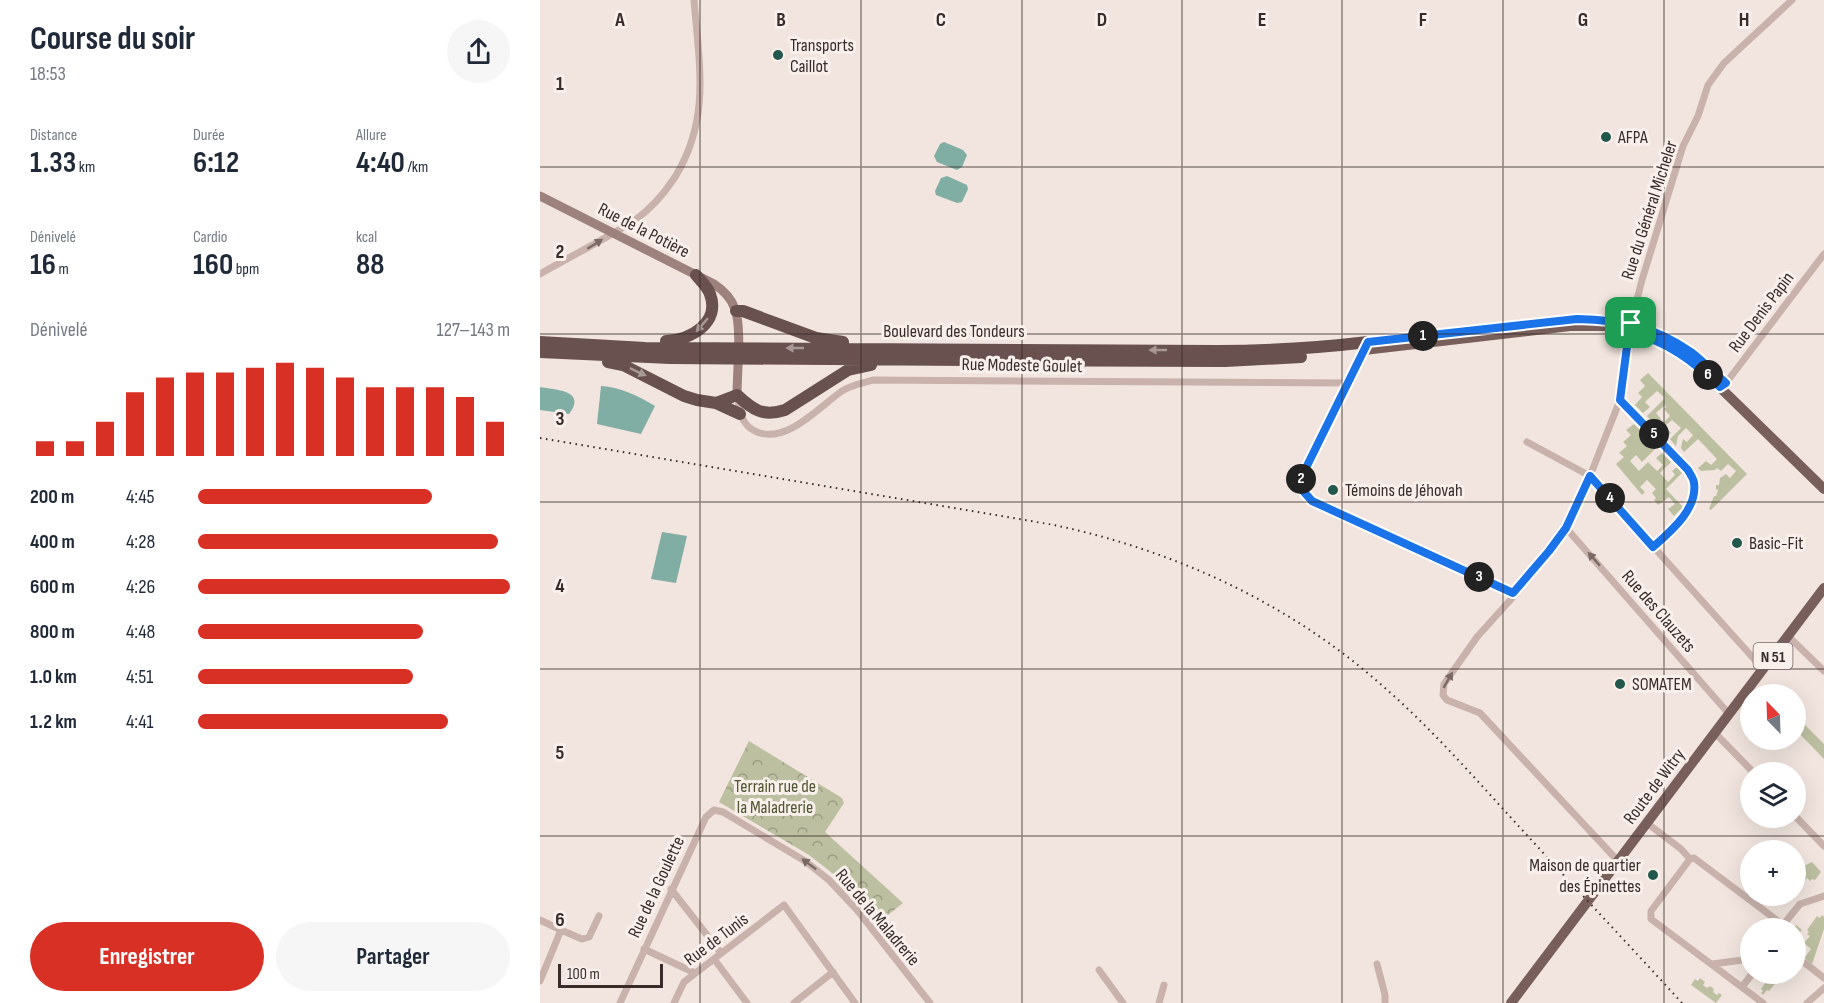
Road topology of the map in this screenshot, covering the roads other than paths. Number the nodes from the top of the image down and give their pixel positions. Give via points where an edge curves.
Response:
1 (694, 0) edge
2 (1792, 0) edge
3 (540, 196) edge
4 (612, 233) junction
5 (1824, 254) edge
6 (540, 274) edge
7 (696, 275) junction
8 (736, 311) junction
9 (1630, 327) junction
10 (540, 342) edge
11 (565, 343) junction
12 (1366, 346) junction
13 (940, 349) junction
14 (540, 354) edge
15 (1062, 361) junction
16 (1348, 383) junction
17 (1723, 385) junction
18 (737, 395) junction
19 (1620, 400) junction
20 (716, 403) junction
21 (740, 414) junction
22 (1527, 442) dead end
23 (1590, 476) junction
24 (1824, 481) edge
25 (1824, 489) edge
26 (1566, 528) junction
27 (1653, 547) junction
28 (1824, 588) edge
29 (1513, 593) junction
30 (1788, 636) junction
31 (1763, 669) junction
32 (1824, 671) edge
33 (1729, 714) junction
34 (1715, 733) junction
35 (1743, 762) edge
36 (706, 817) joint
37 (1647, 823) junction
38 (1806, 827) edge
39 (1824, 846) edge
40 (1690, 859) junction
41 (1618, 861) junction
42 (671, 889) junction
43 (1824, 896) edge
44 (599, 916) dead end
45 (1771, 918) edge
46 (1790, 918) edge
47 (540, 920) edge
48 (561, 930) junction
49 (644, 949) junction
50 (721, 953) junction
51 (714, 959) junction
52 (1740, 960) edge
53 (1377, 964) dead end
54 (1713, 964) junction
55 (1806, 964) edge
56 (1099, 970) dead end
57 (833, 972) junction
58 (695, 973) junction
59 (1824, 978) edge
60 (540, 981) edge
61 (1744, 984) edge
62 (1164, 985) dead end
63 (1742, 987) junction
64 (1824, 988) edge
65 (620, 1003) edge
66 (674, 1003) edge
67 (747, 1003) edge
68 (794, 1003) edge
69 (855, 1003) edge
70 (930, 1003) edge
71 (1123, 1003) edge
72 (1159, 1003) edge
73 (1385, 1003) edge
74 (1511, 1003) edge
75 (1763, 1003) edge
76 (1807, 1003) edge

1 - 4 street via 701,83 692,142 663,196
2 - 9 street, Rue du Général Micheler via 1724,63 1708,85 1683,146
3 - 4 main road, Rue de la Potière
6 -> 4 street
4 - 7 main road, Rue de la Potière
5 - 17 street, Rue Denis Papin
7 - 8 main road, Rue de la Potière via 724,291
7 -> 11 highway via 710,292 711,314 690,336 678,340
8 - 13 highway via 816,338
8 - 18 main road
9 - 12 main road via 1570,326
9 - 17 main road via 1678,352
9 - 19 street, Rue du Général Micheler
10 - 11 highway, Boulevard des Tondeurs
13 -> 11 highway, Boulevard des Tondeurs via 645,348
12 -> 13 highway, Boulevard des Tondeurs via 1273,351
12 - 15 highway, Boulevard des Tondeurs via 1256,360
12 - 16 street
14 - 15 highway, Boulevard des Tondeurs
14 -> 20 highway via 622,365 684,396
15 - 18 highway via 857,367 775,413 757,411
16 - 21 street, Rue Modeste Goulet via 873,380 844,390 788,431 776,435 753,430
16 - 29 street via 1300,480 1304,492 1312,501
17 - 24 main road
17 - 25 main road
18 - 20 highway
18 - 21 street
19 - 23 street, Rue du Général Micheler
19 - 27 street via 1695,482 1687,511
20 - 21 highway
22 - 23 street
23 - 26 street, Rue du Général Micheler
23 - 27 street
26 - 29 street, Rue du Général Micheler
33 -> 26 street, Rue des Clauzets
27 - 31 street
28 - 30 main road, Route de Witry / N 51
41 -> 29 street, Rue du Général Micheler via 1480,713 1443,695 1444,684 1459,662
30 - 31 main road, Route de Witry / N 51
30 - 32 street
31 - 33 main road, Route de Witry / N 51
33 - 34 main road, Route de Witry / N 51
34 - 35 street
34 - 37 main road, Route de Witry / N 51
36 - 42 street, Rue de la Goulette
70 -> 36 street, Rue de la Maladrerie via 829,880 805,861 723,812 714,810
37 - 40 street
37 - 41 main road, Route de Witry / N 51
38 - 39 street
40 - 45 street via 1694,858
40 - 54 street via 1650,916
41 - 74 main road, Route de Witry / N 51
42 - 49 street, Rue de la Goulette
42 - 50 street
43 - 46 street via 1800,904
44 - 48 street via 589,937 582,939
47 - 48 street
48 - 60 street
49 - 58 street
49 - 65 street, Rue de la Goulette
50 - 51 street, Rue de Tunis
50 - 57 street, Rue de Tunis via 784,905
51 - 58 street, Rue de Tunis
51 - 67 street
52 - 54 street
53 - 73 street
54 - 63 street
55 - 59 street
56 - 71 street
57 - 68 street
57 - 69 street
58 - 66 street, Rue de Tunis via 684,982
61 - 63 street
62 - 72 street
63 - 75 street
64 - 76 street

